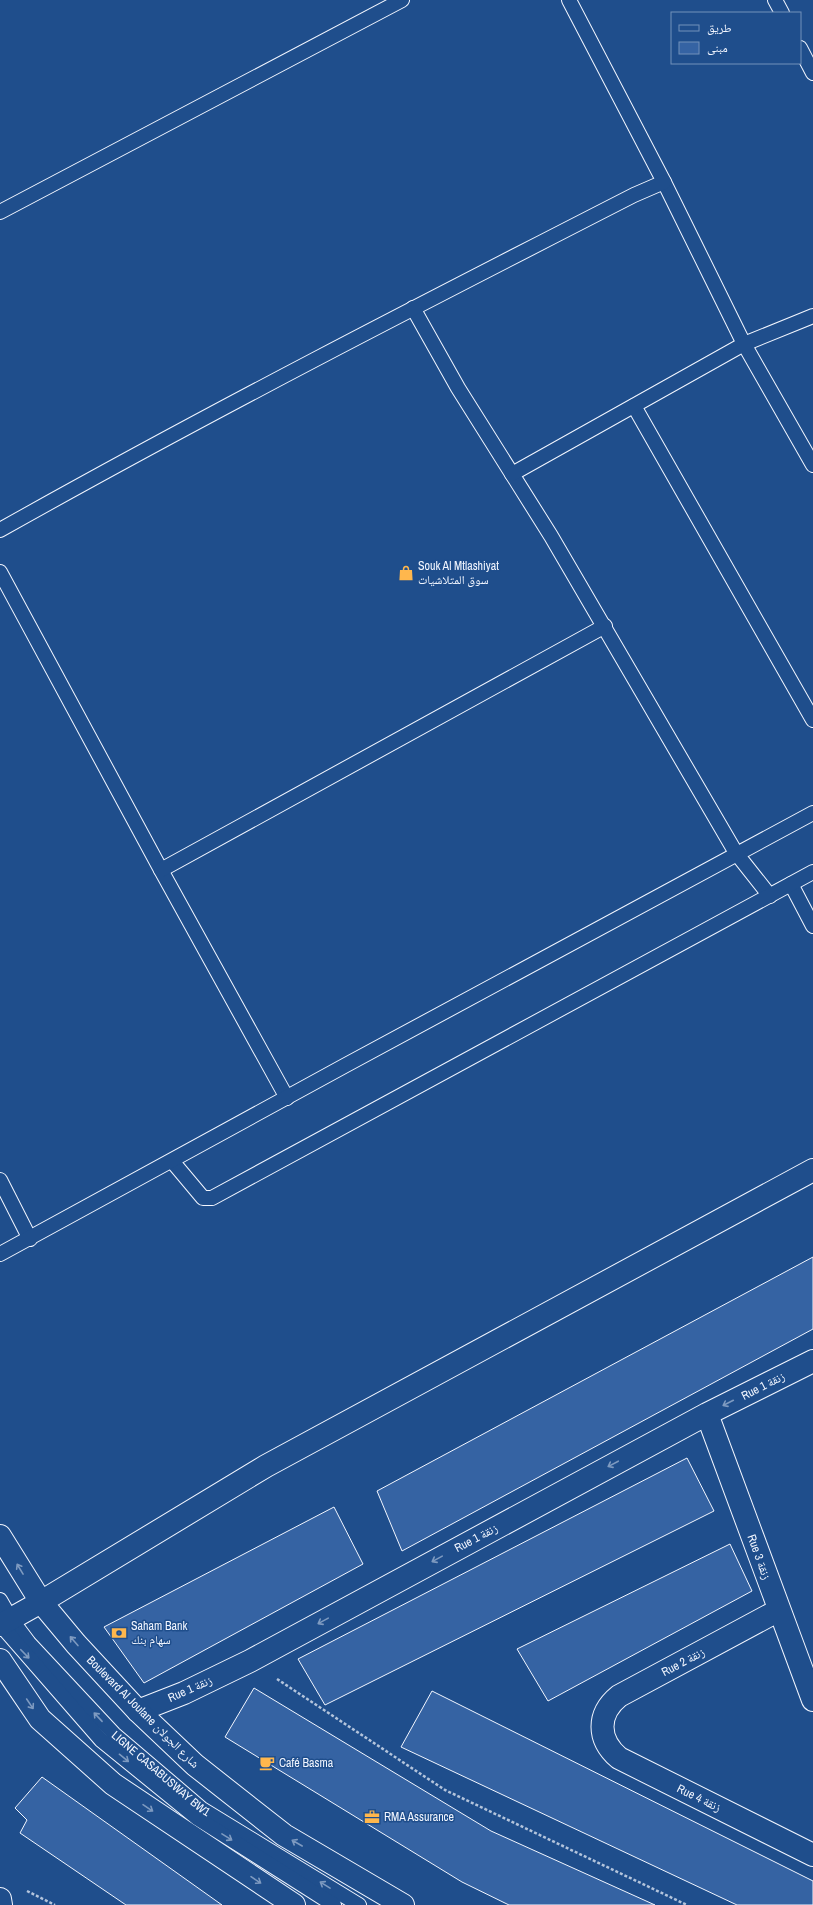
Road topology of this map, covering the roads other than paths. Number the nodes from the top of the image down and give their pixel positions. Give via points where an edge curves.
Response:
1 (402, 0) edge
2 (569, 0) edge
3 (775, 0) edge
4 (781, 12) edge
5 (801, 50) edge
6 (813, 73) edge
7 (664, 182) junction
8 (0, 212) edge
9 (413, 308) junction
10 (813, 316) edge
11 (744, 344) junction
12 (634, 406) junction
13 (813, 465) edge
14 (512, 474) junction
15 (0, 530) edge
16 (0, 572) edge
17 (604, 626) junction
18 (813, 720) edge
19 (813, 813) edge
20 (736, 853) junction
21 (161, 870) junction
22 (813, 872) edge
23 (791, 884) junction
24 (770, 896) junction
25 (813, 926) edge
26 (287, 1098) junction
27 (172, 1161) junction
28 (813, 1170) edge
29 (0, 1180) edge
30 (30, 1238) junction
31 (0, 1254) edge
32 (813, 1361) edge
33 (708, 1414) junction
34 (0, 1536) edge
35 (0, 1600) edge
36 (40, 1602) junction
37 (779, 1610) junction
38 (3, 1623) edge
39 (0, 1660) edge
40 (813, 1700) edge
41 (138, 1711) junction
42 (602, 1727) joint
43 (813, 1854) edge
44 (0, 1899) edge
45 (2, 1905) edge
46 (294, 1905) edge
47 (334, 1905) edge
48 (359, 1905) edge
49 (403, 1905) edge

1 - 8 lane
2 - 7 lane
3 - 4 lane
5 - 6 lane
7 - 9 lane
7 - 11 lane
9 - 14 lane via 458,388
9 - 15 lane
10 - 11 lane
11 - 12 lane
11 - 13 lane
12 - 14 lane
12 - 18 lane
14 - 17 lane
16 - 21 lane
17 - 20 lane
17 - 21 lane
19 - 20 lane
20 - 24 lane
20 - 26 lane
21 - 26 lane
22 - 23 lane
23 - 24 lane
23 - 25 lane
24 - 27 lane via 212,1198 203,1198
26 - 27 lane
27 - 30 lane
28 - 36 street via 266,1466
29 - 30 lane
30 - 31 lane
32 -> 33 street, Rue 1 زنقة
33 - 37 street, Rue 3 زنقة
33 -> 41 street, Rue 1 زنقة via 250,1661 184,1693
36 -> 34 street, Boulevard Al Joulane شارع الجولان
35 - 38 lane, LIGNE CASABUSWAY BW1
36 - 38 street
41 -> 36 street, Boulevard Al Joulane شارع الجولان
37 - 40 street, Rue 3 زنقة
37 - 42 street, Rue 2 زنقة via 620,1696 607,1709
38 -> 47 lane, LIGNE CASABUSWAY BW1 via 101,1740 197,1818
48 -> 38 lane, LIGNE CASABUSWAY BW1 via 202,1809 114,1734 29,1643
39 -> 46 street via 40,1719 113,1784
49 -> 41 street, Boulevard Al Joulane شارع الجولان via 284,1835 195,1765
42 - 43 street, Rue 4 زنقة via 605,1742 619,1758
44 - 45 street

